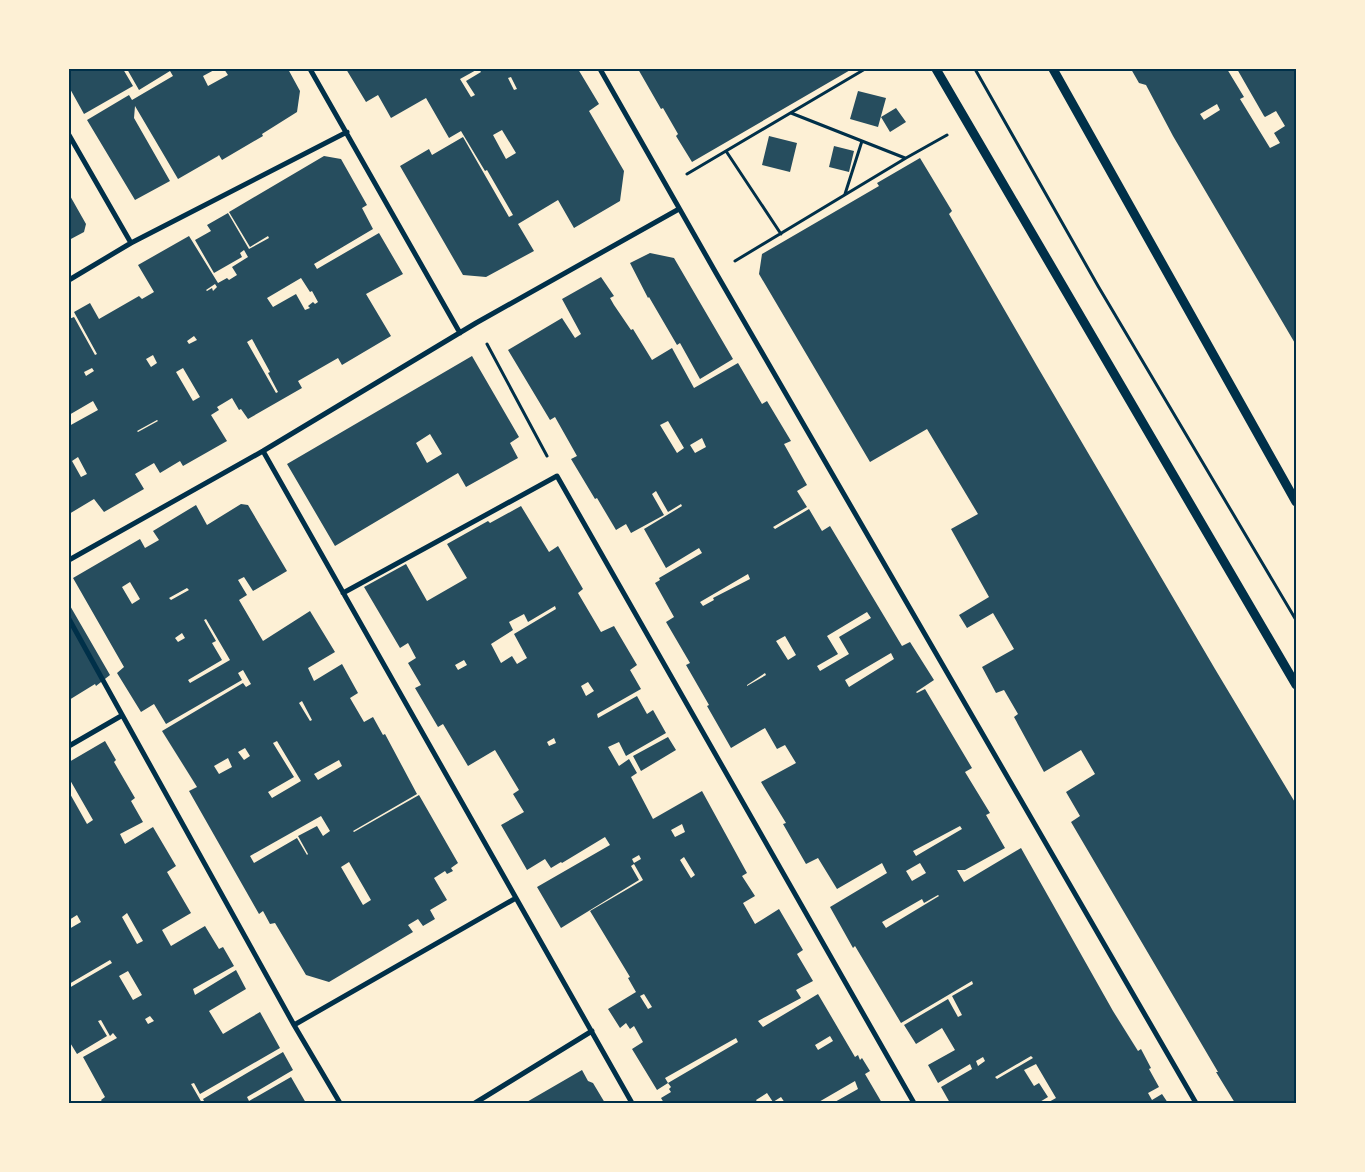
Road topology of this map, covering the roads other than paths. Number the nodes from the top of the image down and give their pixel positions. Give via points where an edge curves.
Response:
1 (310, 69) edge
2 (600, 69) edge
3 (936, 69) edge
4 (1053, 69) edge
5 (346, 132) junction
6 (69, 135) edge
7 (679, 209) junction
8 (131, 243) junction
9 (69, 280) edge
10 (460, 333) junction
11 (263, 451) junction
12 (1296, 502) edge
13 (69, 560) edge
14 (343, 593) junction
15 (69, 619) edge
16 (1296, 685) edge
17 (121, 716) junction
18 (69, 746) edge
19 (516, 898) junction
20 (294, 1026) junction
21 (592, 1032) junction
22 (340, 1103) edge
23 (475, 1103) edge
24 (632, 1103) edge
25 (914, 1103) edge
26 (1196, 1103) edge

1 - 5 street
2 - 7 street
3 - 16 street
4 - 12 street
5 - 8 street
5 - 10 street
6 - 8 street
7 - 10 street
7 - 26 street
8 - 9 street
10 - 11 street
11 - 13 street
11 - 14 street
14 - 19 street
14 - 25 street via 557,476
15 - 17 street
17 - 18 street
17 - 20 street
19 - 20 street
19 - 21 street
20 - 22 street
21 - 23 street
21 - 24 street

